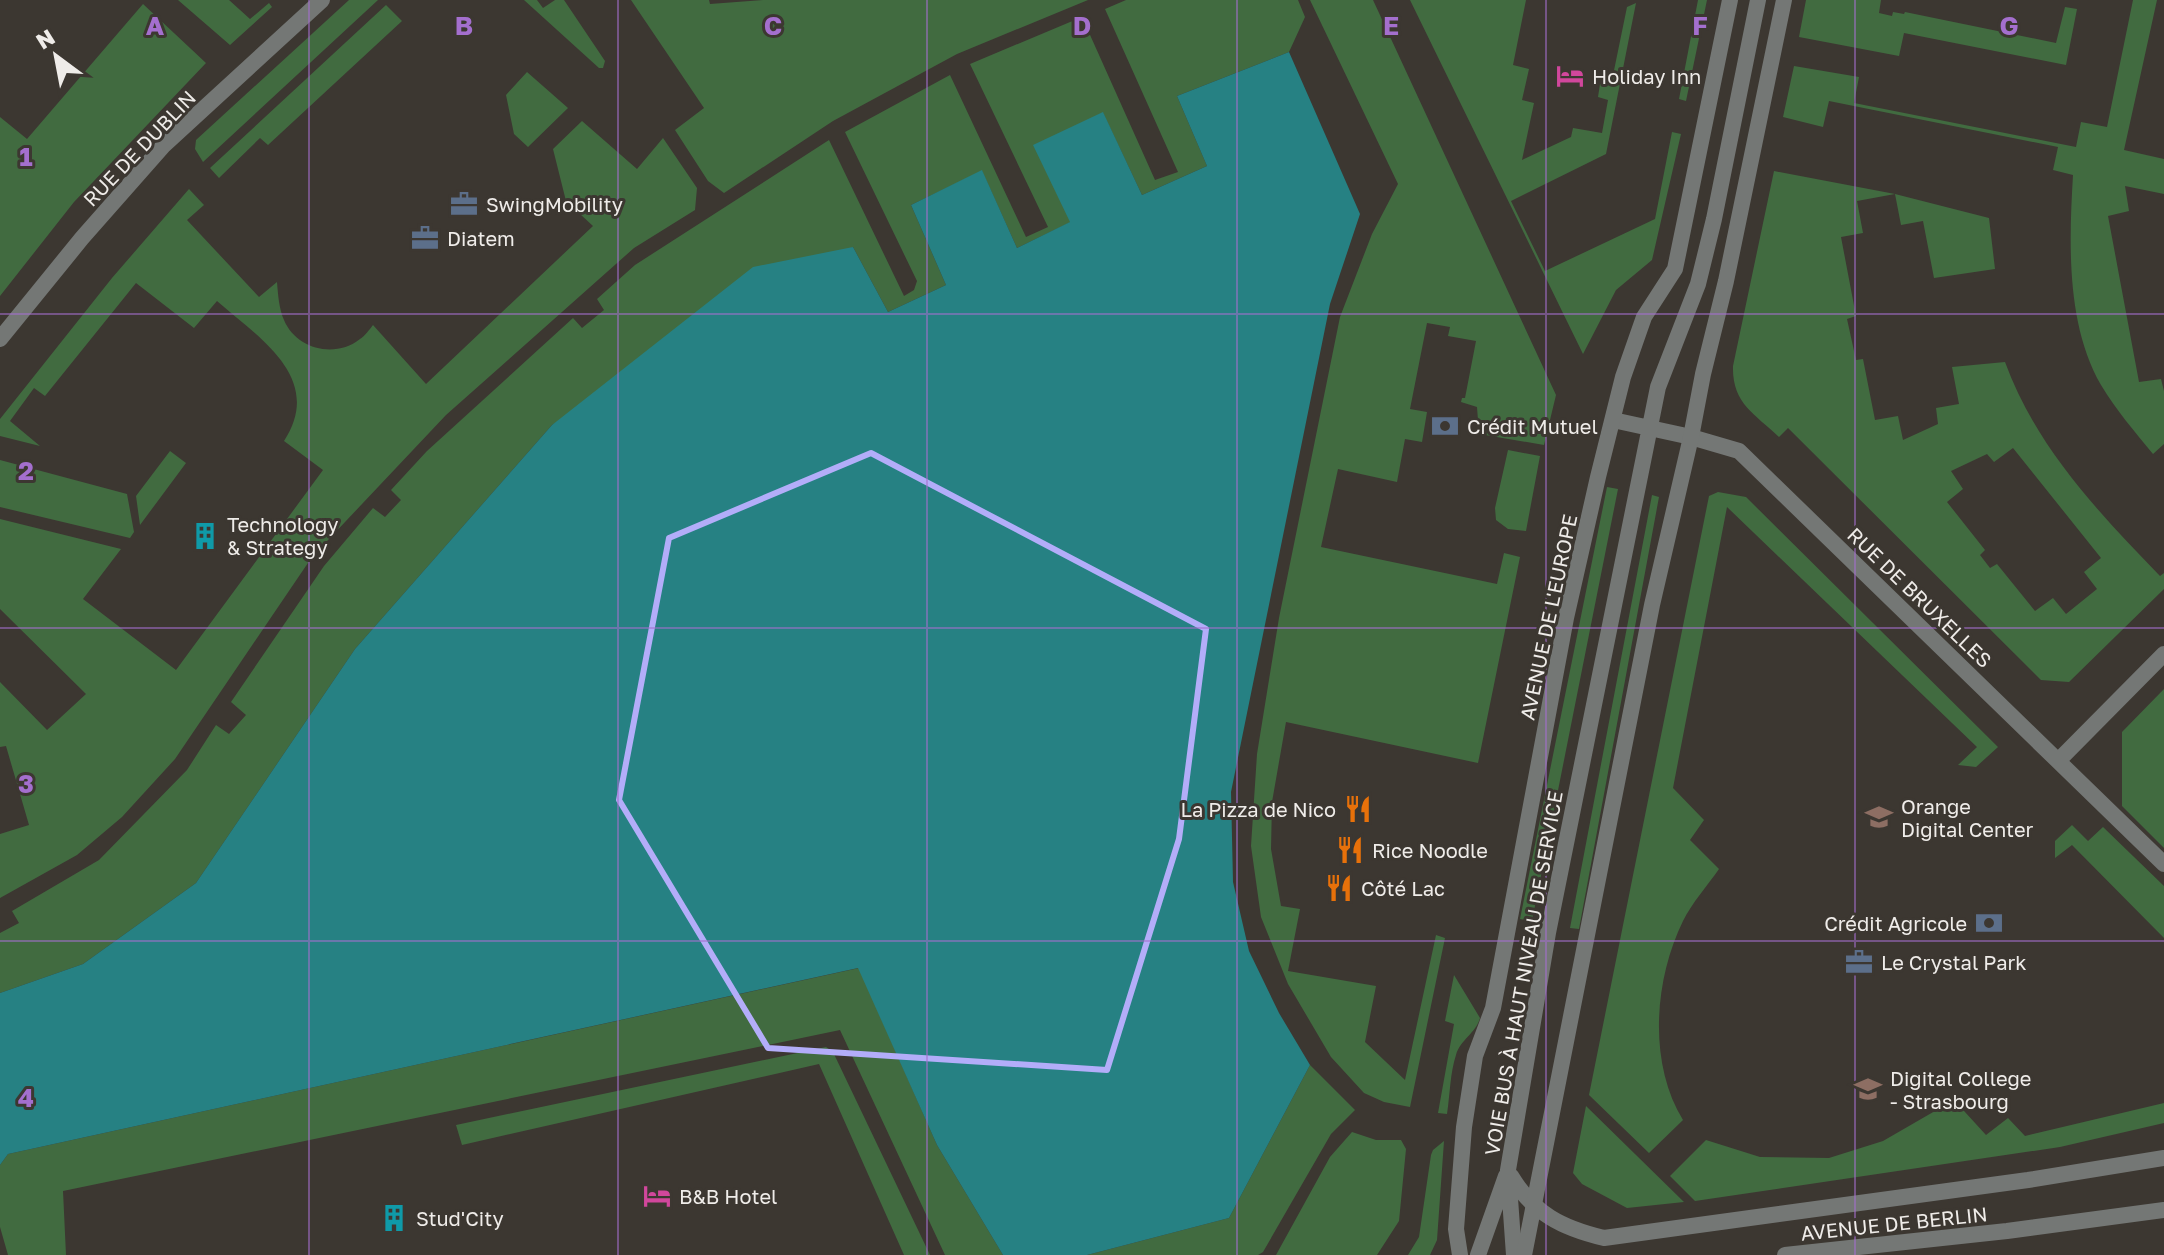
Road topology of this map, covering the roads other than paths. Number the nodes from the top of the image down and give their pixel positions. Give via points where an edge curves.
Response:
1 (322, 0) edge
2 (1730, 0) edge
3 (1758, 0) edge
4 (1784, 0) edge
5 (0, 339) edge
6 (1613, 420) junction
7 (1649, 428) junction
8 (1691, 437) junction
9 (2164, 654) edge
10 (2059, 760) junction
11 (2164, 864) edge
12 (2164, 1158) edge
13 (1508, 1170) junction
14 (1534, 1207) junction
15 (2164, 1210) edge
16 (2007, 1231) junction
17 (1460, 1255) edge
18 (1478, 1255) edge
19 (1514, 1255) edge
20 (1524, 1255) edge
21 (1785, 1255) edge
22 (1885, 1255) edge

1 - 5 street, RUE DE DUBLIN via 164,145
2 - 6 street, AVENUE DE L'EUROPE via 1675,269 1644,317
3 - 7 street via 1698,284 1658,387
4 - 8 street
6 - 7 street, RUE DE BRUXELLES
6 - 17 street, AVENUE DE L'EUROPE via 1566,618 1493,1008 1475,1056 1461,1156 1456,1229
7 - 8 street, RUE DE BRUXELLES
7 - 13 street, VOIE BUS À HAUT NIVEAU DE SERVICE via 1546,947
8 - 10 street, RUE DE BRUXELLES via 1739,451
8 - 14 street via 1652,605
9 - 10 street
10 - 11 street, RUE DE BRUXELLES
12 - 14 street, VOIE BUS À HAUT NIVEAU DE SERVICE via 1604,1238 1579,1232
13 - 14 street, VOIE BUS À HAUT NIVEAU DE SERVICE
13 - 18 street
13 - 19 street
14 - 20 street
15 - 16 street, AVENUE DE BERLIN
16 - 21 street, AVENUE DE BERLIN
16 - 22 street, AVENUE DE BERLIN

